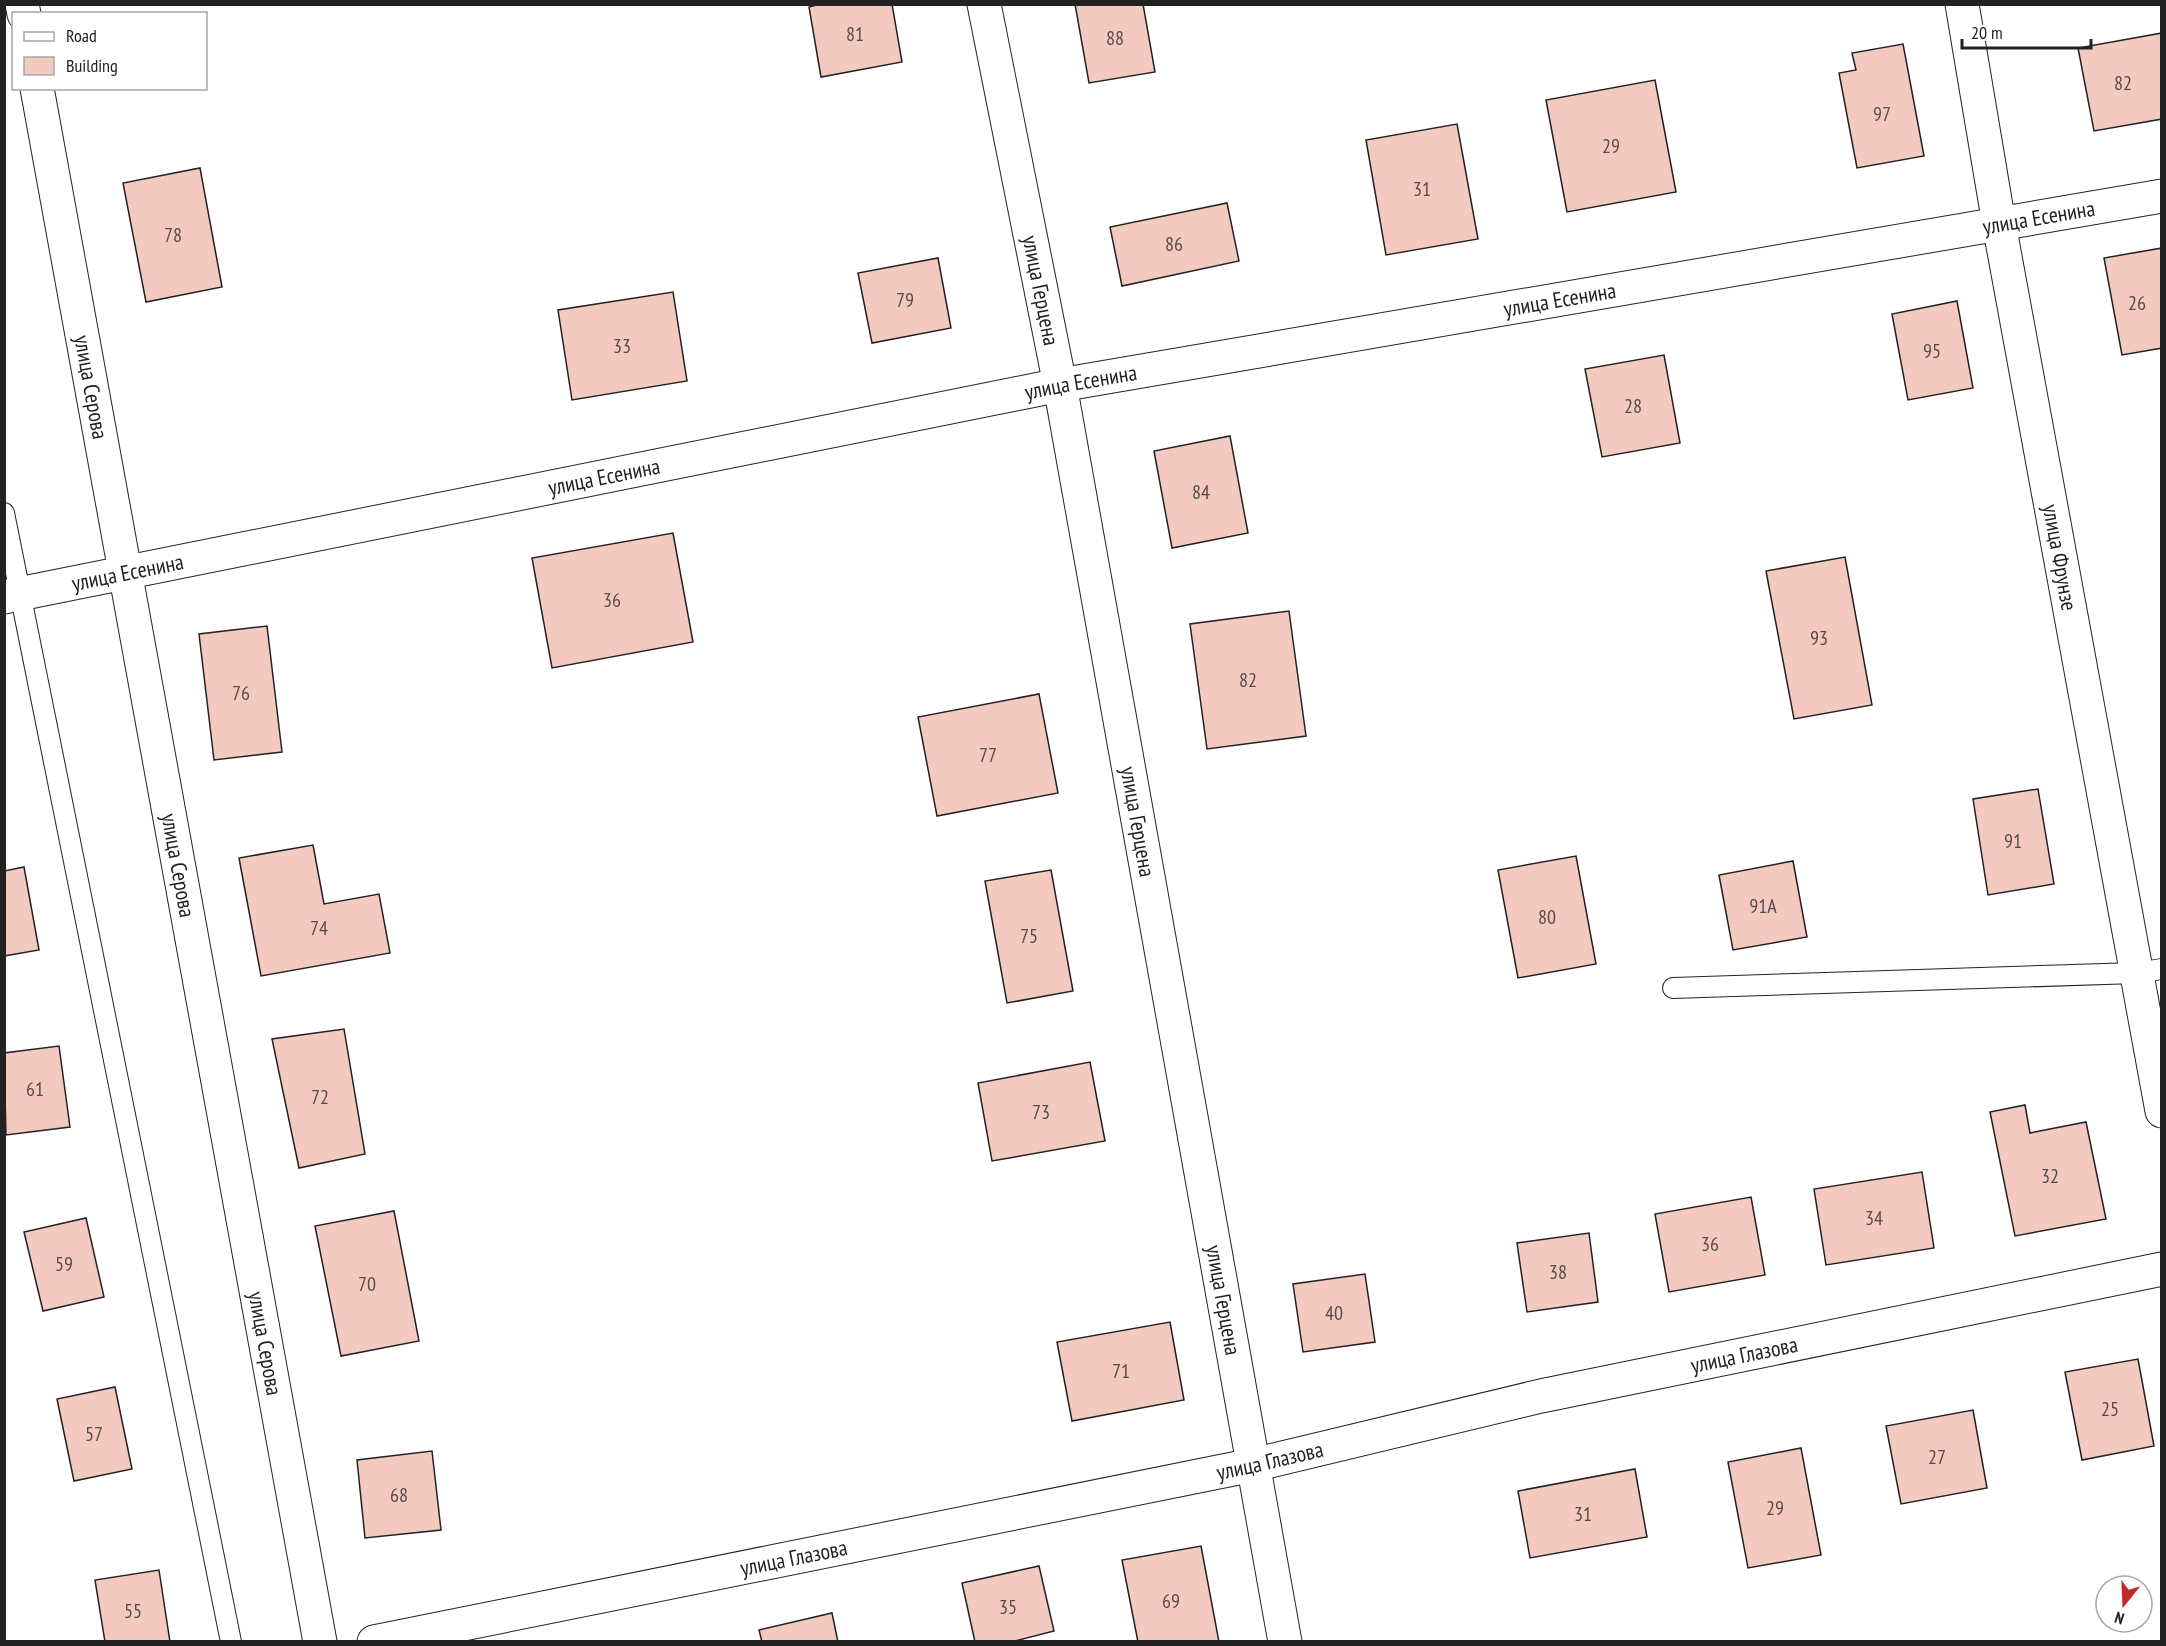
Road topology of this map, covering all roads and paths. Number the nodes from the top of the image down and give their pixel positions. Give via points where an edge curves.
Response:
1 (984, 4) edge
2 (1962, 4) edge
3 (37, 90) edge
4 (2162, 196) edge
5 (1999, 224) junction
6 (1060, 385) junction
7 (4, 513) edge
8 (125, 574) junction
9 (12, 596) edge
10 (2149, 971) edge
11 (1673, 988) dead end
12 (2162, 1111) edge
13 (2162, 1269) edge
14 (1253, 1465) junction
15 (231, 1641) edge
16 (320, 1641) edge
17 (374, 1641) edge
18 (1285, 1641) edge

1 - 6 street, улица Герцена
2 - 5 street, улица Фрунзе
3 - 8 street, улица Серова
4 - 5 street, улица Есенина
5 - 6 street, улица Есенина
5 - 10 street, улица Фрунзе
6 - 8 street, улица Есенина
6 - 14 street, улица Герцена
7 - 9 lane
8 - 9 street, улица Есенина
8 - 16 street, улица Серова
9 - 15 lane
10 - 11 lane
10 - 12 street, улица Фрунзе
13 - 14 street, улица Глазова via 1542,1396
14 - 17 street, улица Глазова
14 - 18 street, улица Герцена

